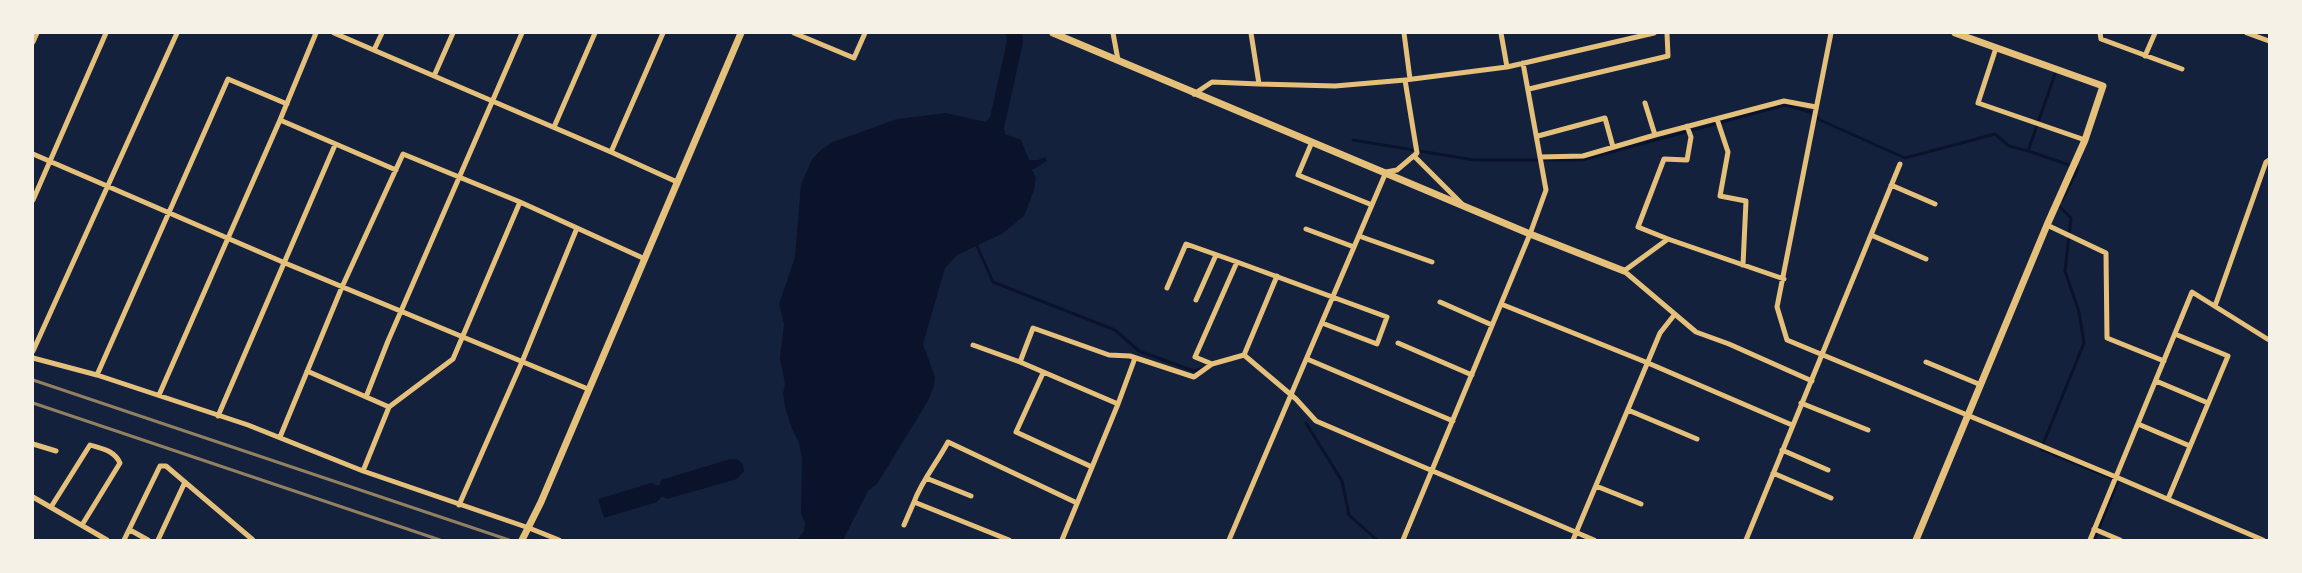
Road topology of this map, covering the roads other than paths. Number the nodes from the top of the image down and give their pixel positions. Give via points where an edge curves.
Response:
1 (38, 33) edge
2 (106, 33) edge
3 (177, 33) edge
4 (316, 33) edge
5 (334, 33) edge
6 (382, 33) edge
7 (453, 33) edge
8 (522, 33) edge
9 (595, 33) edge
10 (663, 33) edge
11 (741, 33) edge
12 (794, 33) edge
13 (865, 33) edge
14 (1053, 33) edge
15 (1113, 33) edge
16 (1251, 33) edge
17 (1404, 33) edge
18 (1501, 33) edge
19 (1654, 33) edge
20 (1666, 33) edge
21 (1831, 33) edge
22 (1955, 33) edge
23 (2100, 33) edge
24 (2155, 33) edge
25 (2247, 33) edge
26 (2269, 41) edge
27 (33, 42) edge
28 (1996, 48) junction
29 (374, 50) junction
30 (2145, 56) junction
31 (1118, 60) junction
32 (1523, 63) junction
33 (1507, 67) junction
34 (2182, 69) dead end
35 (434, 76) junction
36 (1407, 80) junction
37 (1259, 84) junction
38 (1529, 89) junction
39 (1194, 94) junction
40 (492, 102) junction
41 (1645, 103) dead end
42 (287, 104) junction
43 (1816, 107) junction
44 (1717, 118) junction
45 (280, 120) junction
46 (1687, 126) junction
47 (554, 128) junction
48 (1655, 135) junction
49 (1538, 136) junction
50 (2085, 140) junction
51 (1312, 142) junction
52 (335, 145) junction
53 (1613, 147) junction
54 (611, 152) junction
55 (33, 154) edge
56 (1414, 156) junction
57 (1540, 157) junction
58 (2269, 160) edge
59 (50, 161) junction
60 (1900, 164) dead end
61 (396, 170) junction
62 (1386, 172) junction
63 (461, 177) junction
64 (677, 182) junction
65 (1891, 185) junction
66 (108, 187) junction
67 (33, 200) edge
68 (520, 202) junction
69 (1935, 204) dead end
70 (1372, 205) junction
71 (1463, 205) junction
72 (169, 212) junction
73 (2047, 225) junction
74 (577, 228) junction
75 (1306, 230) dead end
76 (1530, 234) junction
77 (1871, 235) junction
78 (1359, 236) junction
79 (228, 237) junction
80 (1668, 239) junction
81 (1354, 247) junction
82 (1216, 255) junction
83 (1926, 258) dead end
84 (645, 259) junction
85 (1237, 262) junction
86 (1432, 262) dead end
87 (285, 263) junction
88 (1743, 265) junction
89 (1624, 271) junction
90 (1277, 276) junction
91 (1784, 279) junction
92 (342, 287) junction
93 (1167, 288) dead end
94 (1333, 296) junction
95 (1196, 300) dead end
96 (1440, 302) dead end
97 (1501, 304) junction
98 (2215, 306) junction
99 (402, 311) junction
100 (1675, 314) junction
101 (1322, 323) junction
102 (1492, 326) junction
103 (2175, 334) junction
104 (462, 336) junction
105 (2269, 340) edge
106 (1398, 343) dead end
107 (973, 345) dead end
108 (33, 351) edge
109 (1822, 354) junction
110 (1244, 355) junction
111 (33, 358) edge
112 (1135, 358) junction
113 (1307, 359) junction
114 (2164, 361) junction
115 (522, 362) junction
116 (1020, 362) junction
117 (1926, 362) dead end
118 (1648, 363) junction
119 (1212, 364) junction
120 (307, 371) junction
121 (1043, 373) junction
122 (97, 375) junction
123 (1472, 375) junction
124 (1812, 381) junction
125 (2156, 381) junction
126 (1981, 385) junction
127 (588, 389) junction
128 (159, 395) junction
129 (1290, 396) junction
130 (366, 397) junction
131 (2208, 403) junction
132 (1118, 404) junction
133 (1801, 404) junction
134 (389, 407) junction
135 (1628, 410) junction
136 (218, 416) junction
137 (1968, 416) junction
138 (1453, 421) junction
139 (2138, 424) junction
140 (1792, 425) junction
141 (1868, 430) dead end
142 (280, 437) junction
143 (1697, 439) dead end
144 (33, 444) edge
145 (2190, 446) junction
146 (1782, 450) junction
147 (56, 451) dead end
148 (1092, 467) junction
149 (1828, 470) dead end
150 (363, 471) junction
151 (1431, 472) junction
152 (1773, 473) junction
153 (2116, 477) junction
154 (926, 478) junction
155 (185, 482) junction
156 (1596, 486) junction
157 (971, 496) dead end
158 (33, 497) edge
159 (1831, 498) dead end
160 (2168, 499) junction
161 (914, 502) junction
162 (1077, 503) junction
163 (459, 504) junction
164 (1641, 504) dead end
165 (51, 507) junction
166 (82, 525) junction
167 (904, 525) dead end
168 (529, 528) junction
169 (2094, 529) junction
170 (130, 530) junction
171 (1576, 532) junction
172 (249, 539) edge
173 (107, 540) edge
174 (124, 540) edge
175 (148, 540) edge
176 (158, 540) edge
177 (522, 540) edge
178 (559, 540) edge
179 (1009, 540) edge
180 (1062, 540) edge
181 (1229, 540) edge
182 (1403, 540) edge
183 (1573, 540) edge
184 (1594, 540) edge
185 (1746, 540) edge
186 (1916, 540) edge
187 (2090, 540) edge
188 (2120, 540) edge
189 (2263, 540) edge

1 - 27 street
2 - 59 street
3 - 66 street
4 - 42 street
5 - 29 street
6 - 29 street
7 - 35 street
8 - 40 street
9 - 47 street
10 - 54 street
11 - 64 street
12 - 13 street via 854,58
14 - 31 street
15 - 31 street
16 - 37 street
17 - 36 street
18 - 33 street
19 - 32 street
20 - 38 street via 1668,56
21 - 43 street
22 - 28 street
23 - 30 street via 2101,39
24 - 30 street
25 - 26 street
28 - 50 street via 2103,86
28 - 50 street via 1978,103
29 - 35 street
30 - 34 street
31 - 39 street
32 - 33 street
32 - 38 street
33 - 36 street
35 - 40 street
36 - 37 street via 1335,86
36 - 56 street via 1417,153
37 - 39 street via 1212,82
38 - 49 street
39 - 51 street
40 - 47 street
40 - 63 street
41 - 48 street
42 - 45 street
42 - 72 street via 228,79
43 - 44 street via 1784,101
43 - 91 street
44 - 46 street
44 - 88 street via 1728,152 1720,196 1746,201
45 - 52 street
45 - 79 street
46 - 48 street
46 - 80 street via 1687,160 1665,159 1638,227
47 - 54 street
48 - 53 street
49 - 53 street via 1605,118
49 - 57 street
50 - 73 street
51 - 62 street
51 - 70 street via 1298,175
52 - 61 street
52 - 87 street
53 - 57 street via 1583,156
54 - 64 street
55 - 59 street
56 - 62 street via 1397,170
56 - 71 street
57 - 76 street via 1546,189
58 - 98 street
59 - 66 street
59 - 67 street
60 - 65 street
61 - 63 street via 403,154
61 - 92 street
62 - 70 street
62 - 71 street
63 - 68 street
63 - 99 street
64 - 84 street
65 - 69 street
65 - 77 street
66 - 72 street
66 - 108 street
68 - 74 street
68 - 104 street
70 - 78 street
71 - 76 street
72 - 79 street
72 - 122 street
73 - 114 street via 2106,253 2108,338
73 - 126 street
74 - 84 street
74 - 115 street
75 - 81 street
76 - 89 street
76 - 97 street
77 - 83 street
77 - 109 street
78 - 81 street
78 - 86 street
79 - 87 street
79 - 128 street
80 - 88 street
80 - 89 street
81 - 94 street
82 - 85 street
82 - 93 street via 1185,244
82 - 95 street
84 - 127 street
85 - 90 street
85 - 119 street via 1195,357
87 - 92 street
87 - 136 street
88 - 91 street
89 - 100 street
90 - 94 street
90 - 110 street
91 - 109 street via 1777,307 1786,340
92 - 99 street
92 - 120 street
94 - 101 street
94 - 101 street via 1386,317 1377,344
96 - 102 street
97 - 102 street
97 - 118 street
98 - 103 street via 2192,292
98 - 105 street
99 - 104 street
99 - 130 street
100 - 118 street via 1660,333
100 - 124 street via 1696,332
101 - 113 street
102 - 123 street
103 - 114 street
103 - 131 street via 2228,356
104 - 115 street
104 - 134 street via 453,359
106 - 123 street
107 - 116 street
109 - 124 street
109 - 137 street
110 - 119 street
110 - 129 street
111 - 122 street
112 - 116 street via 1109,356 1033,328
112 - 119 street via 1194,377
112 - 132 street
113 - 129 street
113 - 138 street
114 - 125 street
115 - 127 street
115 - 163 street
116 - 121 street
117 - 126 street
118 - 135 street
118 - 140 street
120 - 130 street
120 - 142 street
121 - 132 street
121 - 148 street via 1016,432
122 - 128 street
123 - 138 street
124 - 133 street
125 - 131 street
125 - 139 street
126 - 137 street
127 - 168 street
128 - 136 street
129 - 151 street via 1316,421
129 - 181 street
130 - 134 street
131 - 145 street
132 - 148 street
133 - 140 street
133 - 141 street
134 - 150 street
135 - 143 street
135 - 156 street
136 - 142 street
137 - 153 street
137 - 186 street
138 - 151 street
139 - 145 street
139 - 153 street
140 - 146 street
142 - 150 street
144 - 147 street
145 - 160 street
146 - 149 street
146 - 152 street
148 - 162 street
150 - 163 street
151 - 171 street
151 - 182 street
152 - 159 street
152 - 185 street
153 - 160 street
153 - 169 street
154 - 157 street
154 - 161 street
154 - 162 street via 948,442
155 - 170 street via 166,466 160,466
155 - 172 street
155 - 176 street
156 - 164 street
156 - 171 street
158 - 165 street
160 - 189 street
161 - 167 street
161 - 179 street
162 - 180 street
163 - 168 street
165 - 166 street
165 - 166 street via 90,445 111,451 120,463
166 - 173 street
168 - 177 street
168 - 178 street
169 - 187 street
169 - 188 street
170 - 174 street
170 - 175 street
171 - 183 street
171 - 184 street

